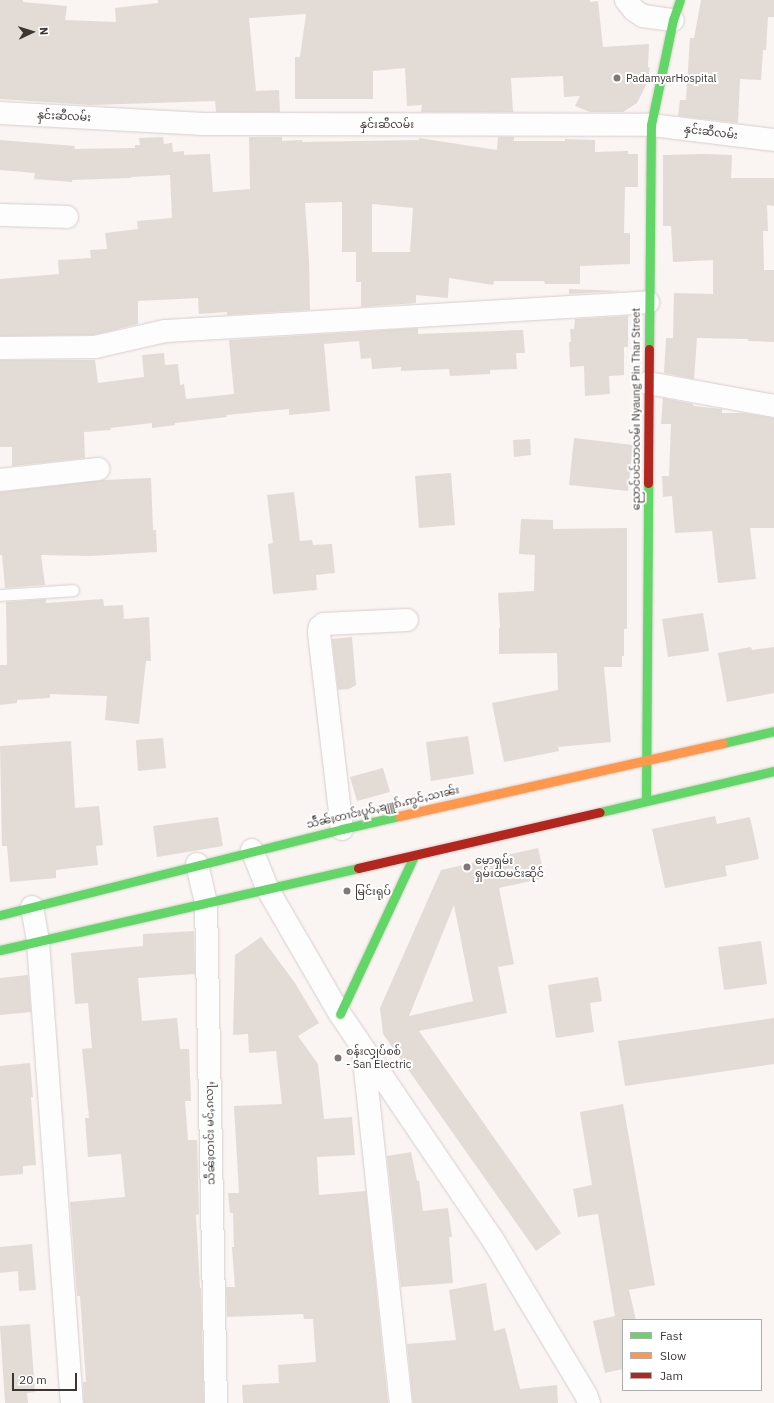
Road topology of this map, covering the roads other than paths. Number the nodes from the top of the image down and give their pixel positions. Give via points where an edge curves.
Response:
1 (626, 0) edge
2 (677, 10) edge
3 (0, 113) edge
4 (651, 125) junction
5 (774, 140) edge
6 (0, 215) edge
7 (67, 217) dead end
8 (648, 302) junction
9 (0, 348) edge
10 (648, 383) junction
11 (774, 406) edge
12 (98, 469) dead end
13 (0, 480) edge
14 (73, 590) dead end
15 (0, 595) edge
16 (407, 620) dead end
17 (774, 730) edge
18 (646, 762) junction
19 (774, 771) edge
20 (646, 801) junction
21 (342, 829) junction
22 (252, 850) junction
23 (414, 856) junction
24 (197, 864) junction
25 (268, 890) junction
26 (206, 902) junction
27 (32, 907) junction
28 (0, 915) edge
29 (38, 942) junction
30 (0, 950) edge
31 (340, 1014) junction
32 (363, 1048) junction
33 (72, 1403) edge
34 (216, 1403) edge
35 (401, 1403) edge
36 (588, 1403) edge

1 - 2 street via 643,16
2 - 4 main road, ညောင်ပင်သာလမ်း Nyaung Pin Thar Street
3 - 4 street, နှင်းဆီလမ်း via 204,124
4 - 5 street, နှင်းဆီလမ်း
4 - 8 main road, ညောင်ပင်သာလမ်း Nyaung Pin Thar Street
6 - 7 street
8 - 9 street via 165,331 95,347
8 - 10 main road, ညောင်ပင်သာလမ်း Nyaung Pin Thar Street
10 - 11 street
10 - 18 main road, ညောင်ပင်သာလမ်း Nyaung Pin Thar Street
12 - 13 street
14 - 15 lane
16 - 21 street via 324,624 320,627
17 - 18 main road, သဵႅၼ်ႈတၢင်းပူဝ်ႇၶျူၵ်ႉဢွင်ႇသၢၼ်း
18 - 20 main road, ညောင်ပင်သာလမ်း Nyaung Pin Thar Street
18 - 21 main road, သဵႅၼ်ႈတၢင်းပူဝ်ႇၶျူၵ်ႉဢွင်ႇသၢၼ်း
19 - 20 main road
20 - 23 main road
21 - 22 main road, သဵႅၼ်ႈတၢင်းပူဝ်ႇၶျူၵ်ႉဢွင်ႇသၢၼ်း
22 - 24 main road, သဵႅၼ်ႈတၢင်းပူဝ်ႇၶျူၵ်ႉဢွင်ႇသၢၼ်း
22 - 25 street
23 - 25 main road
23 - 31 main road
24 - 26 street, သဵၼ်ႈတၢင်း မင်ႇၵလႃႇ
24 - 27 main road, သဵႅၼ်ႈတၢင်းပူဝ်ႇၶျူၵ်ႉဢွင်ႇသၢၼ်း
25 - 26 main road
25 - 31 street
26 - 29 main road
26 - 34 street, သဵၼ်ႈတၢင်း မင်ႇၵလႃႇ
27 - 28 main road, သဵႅၼ်ႈတၢင်းပူဝ်ႇၶျူၵ်ႉဢွင်ႇသၢၼ်း
27 - 29 street
29 - 30 main road
29 - 33 street
31 - 32 street
32 - 35 street
32 - 36 street via 494,1240 586,1395

